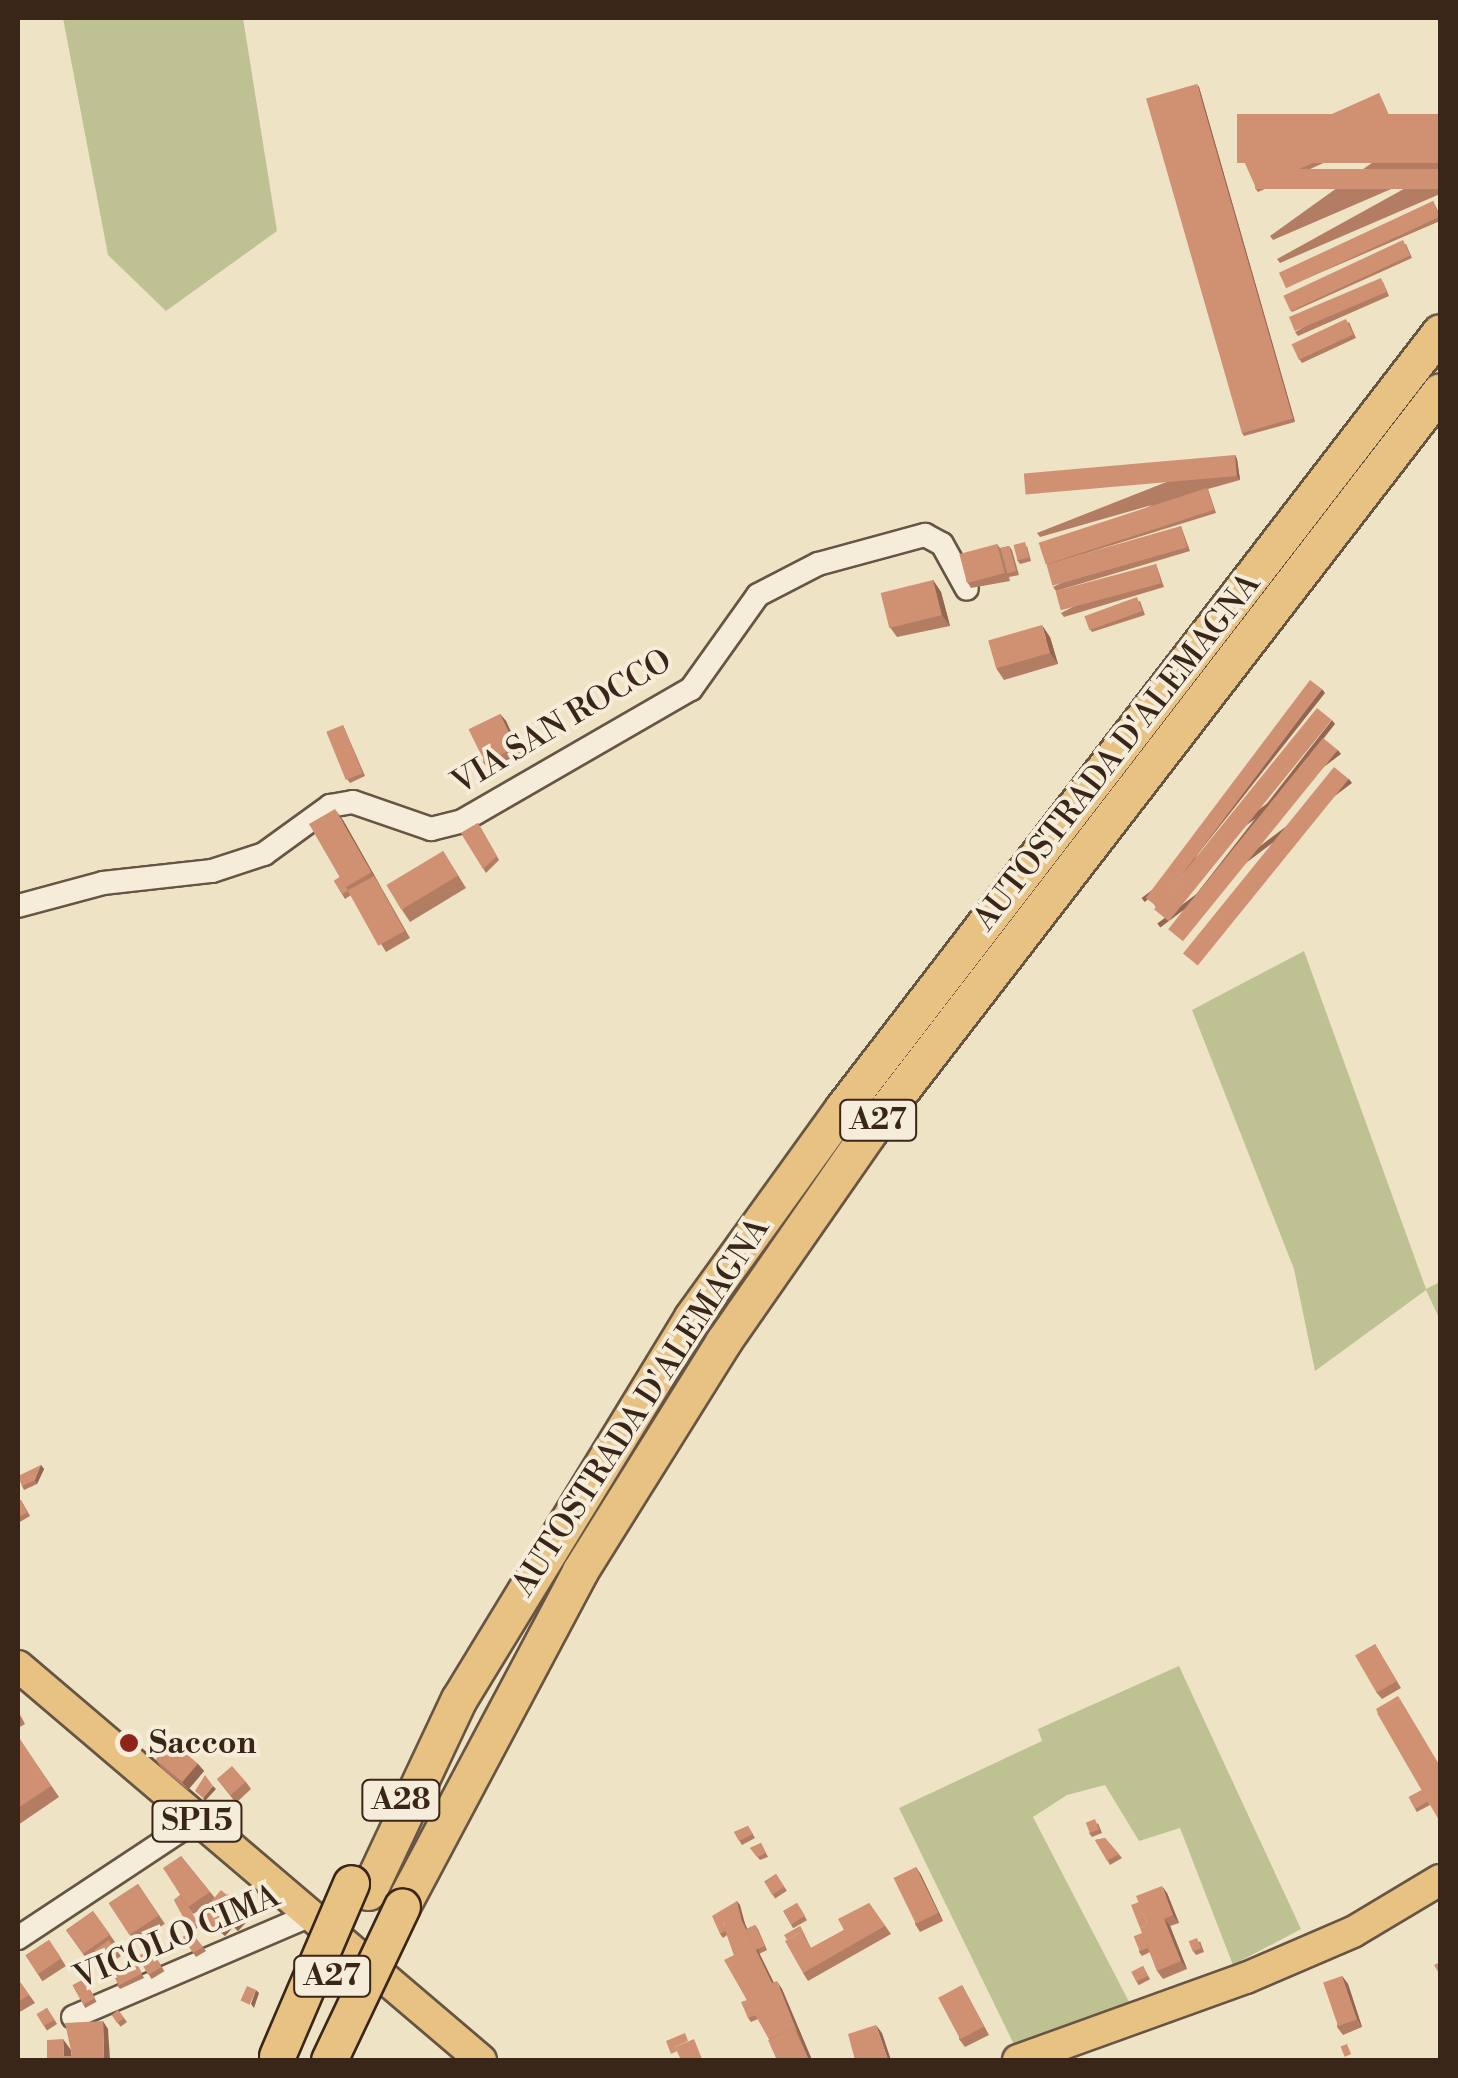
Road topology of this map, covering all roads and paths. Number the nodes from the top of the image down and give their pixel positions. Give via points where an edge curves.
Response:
1 (1440, 332) edge
2 (1440, 391) edge
3 (967, 589) edge
4 (18, 906) edge
5 (20, 1672) edge
6 (451, 1718) joint
7 (196, 1820) junction
8 (1440, 1880) edge
9 (407, 1912) junction
10 (306, 1917) junction
11 (18, 1938) edge
12 (73, 2017) dead end
13 (480, 2056) edge
14 (283, 2059) edge
15 (329, 2060) edge
16 (353, 2060) edge
17 (1018, 2060) edge

1 - 6 highway, AUTOSTRADA D'ALEMAGNA / A27 via 842,1108 692,1317 539,1559
2 - 9 highway, AUTOSTRADA D'ALEMAGNA / A27 via 870,1132 723,1342 580,1571
3 - 4 street, VIA SAN ROCCO via 942,544 925,535 818,564 758,596 691,689 462,821 431,830 353,802 330,806 264,854 230,866 103,883
5 - 7 main road, SP15
6 - 14 highway, A28, bridge via 359,1887
7 - 10 main road, SP15
7 - 11 street, VICOLO CIMA
8 - 17 main road via 1353,1932 1246,1978
9 - 15 highway, AUTOSTRADA D'ALEMAGNA / A27, bridge
9 - 16 highway, A27
10 - 12 street, VICOLO CIMA
10 - 13 main road, SP15

